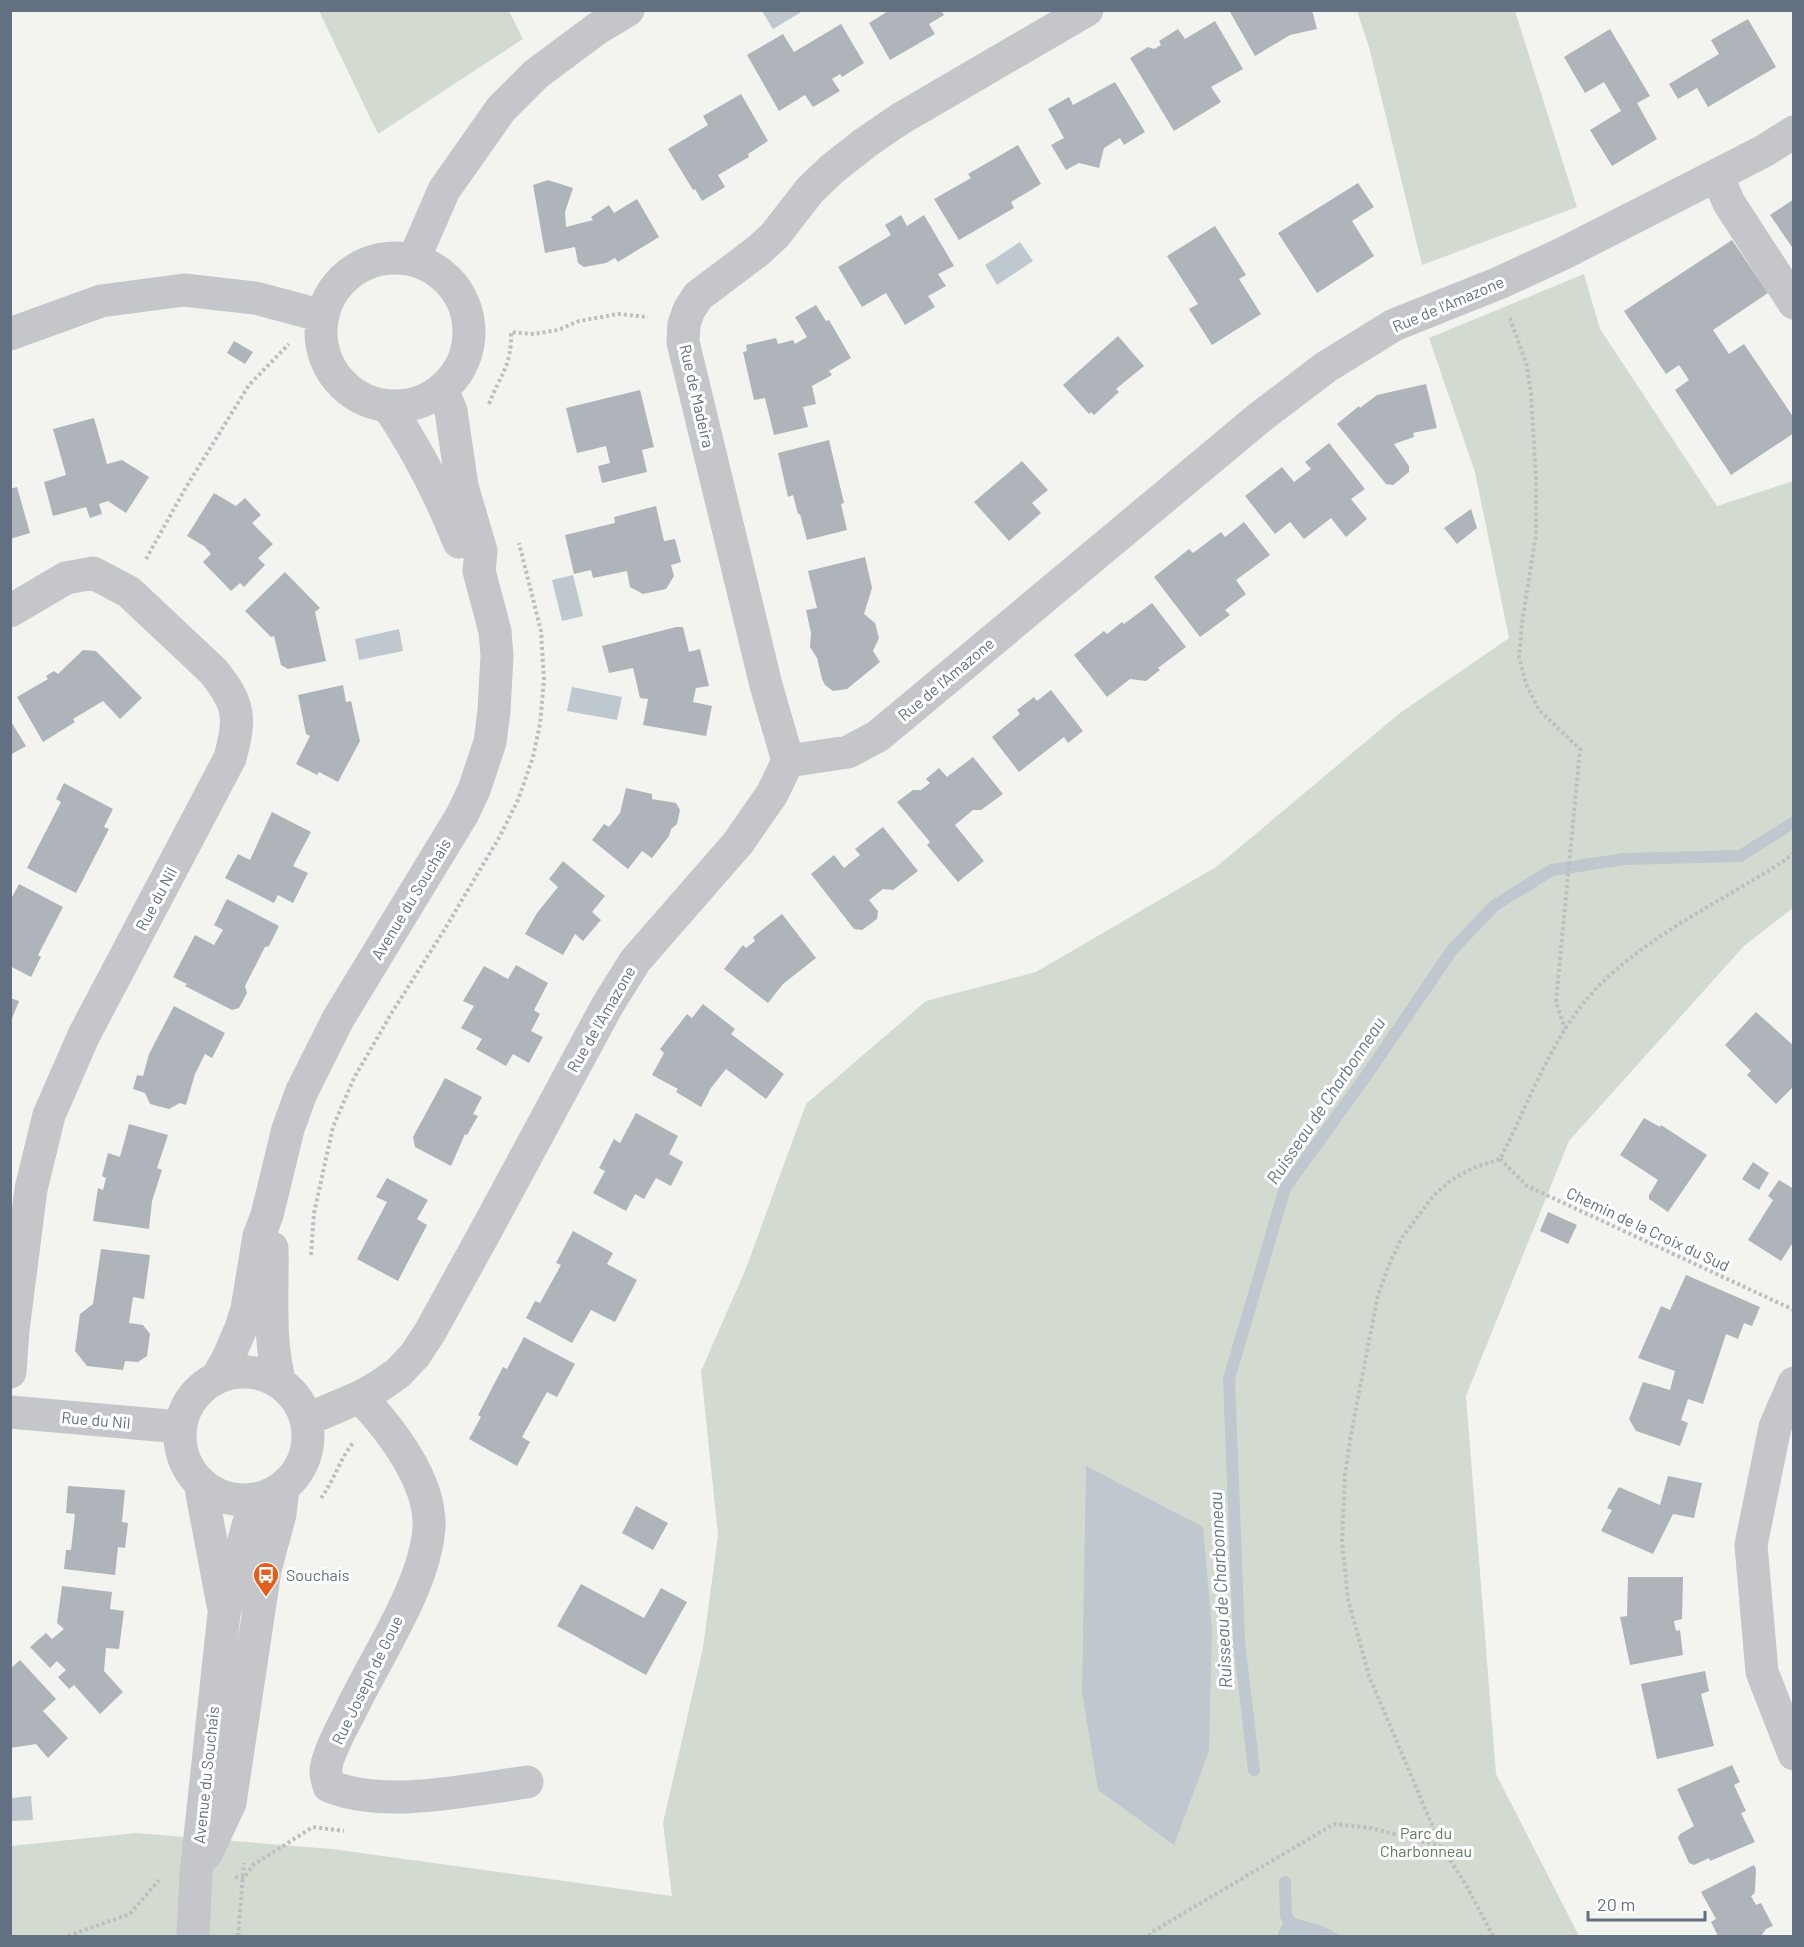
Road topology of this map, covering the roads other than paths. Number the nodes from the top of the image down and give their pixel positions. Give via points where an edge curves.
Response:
1 (628, 10) edge
2 (1087, 10) edge
3 (1794, 132) edge
4 (1717, 175) junction
5 (414, 259) junction
6 (1794, 303) edge
7 (323, 316) junction
8 (10, 334) edge
9 (442, 389) junction
10 (388, 406) junction
11 (479, 571) junction
12 (10, 611) edge
13 (788, 761) junction
14 (267, 1215) junction
15 (10, 1372) edge
16 (217, 1378) junction
17 (280, 1383) junction
18 (1794, 1383) edge
19 (360, 1397) junction
20 (10, 1412) edge
21 (306, 1420) junction
22 (180, 1427) junction
23 (200, 1483) junction
24 (269, 1494) junction
25 (224, 1614) junction
26 (1794, 1754) edge
27 (527, 1782) dead end
28 (196, 1874) junction
29 (193, 1936) edge

1 - 5 street via 536,74 501,109 444,190
2 - 13 street, Rue de Madeira via 865,143 810,190 767,243 698,296 689,310 683,342
3 - 4 street, Rue de l'Amazone
4 - 6 street via 1729,203
4 - 13 street, Rue de l'Amazone via 1564,253 1394,325 1326,367 1259,418 878,736 848,752
5 - 7 street via 382,260 355,270 335,290
5 - 9 street via 453,285 467,315 469,331 462,363
7 - 8 street via 255,298 184,290 101,301
7 - 10 street via 323,348 336,376 358,397
9 - 10 street via 407,405
9 - 11 street, Avenue du Souchais via 451,411 462,486 481,551
10 - 11 street, Avenue du Souchais via 437,489 463,554
11 - 14 street, Avenue du Souchais via 495,630 497,656 494,711 482,767 462,815 317,1058 288,1129
12 - 15 street, Rue du Nil via 66,578 93,573 129,592 213,671 234,702 238,718 230,758 84,1035 49,1115 29,1200
13 - 19 street, Rue de l'Amazone via 772,794 738,843 642,953 607,1006 420,1348 398,1373
14 - 16 street, Avenue du Souchais via 259,1236 241,1328
14 - 17 street, Avenue du Souchais via 272,1238 272,1339
16 - 17 street via 243,1372
16 - 22 street via 193,1398
17 - 21 street via 296,1399
18 - 26 street via 1775,1427 1751,1545 1762,1672
19 - 21 street, Rue de l'Amazone
19 - 27 street, Rue Joseph de Goue via 384,1422 414,1470 429,1525 414,1587 335,1741 325,1770 329,1786 383,1798
20 - 22 street, Rue du Nil
21 - 24 street via 307,1450 294,1477
22 - 23 street via 183,1458
23 - 24 street via 226,1498
23 - 25 street, Avenue du Souchais
24 - 25 street, Avenue du Souchais
24 - 28 street via 280,1514 266,1570 230,1803
25 - 28 street, Avenue du Souchais
28 - 29 street, Avenue du Souchais

